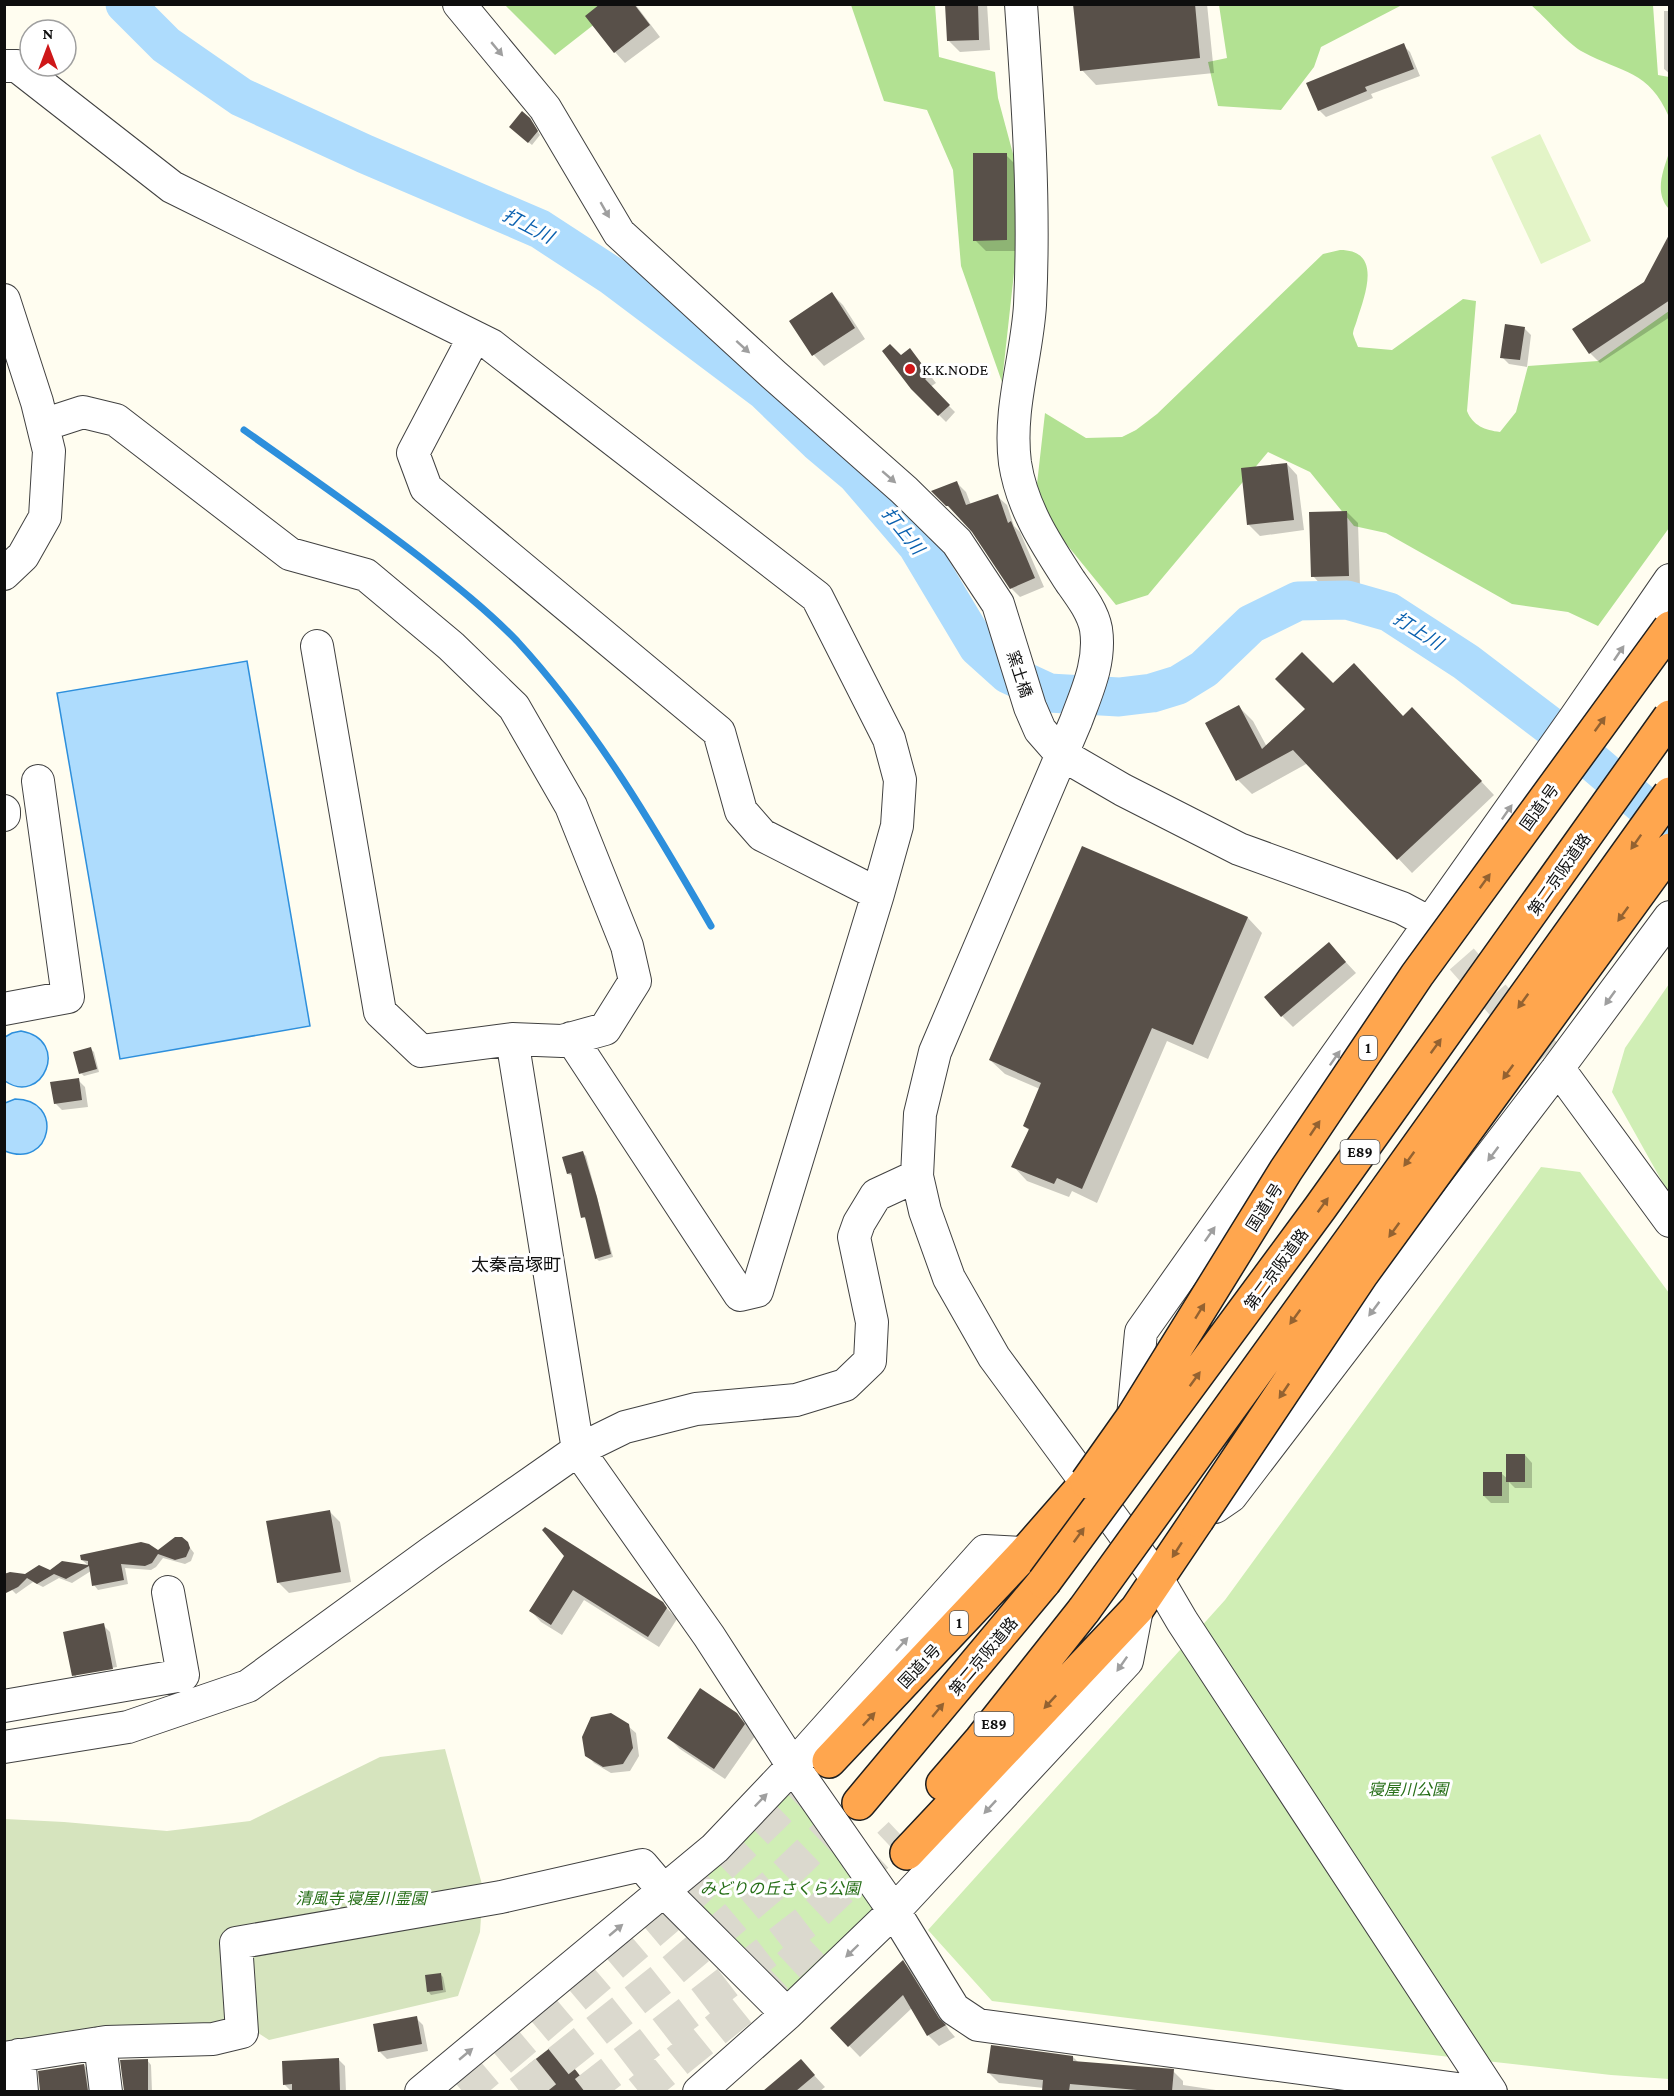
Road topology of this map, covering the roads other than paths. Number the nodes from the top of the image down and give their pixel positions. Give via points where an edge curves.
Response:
1 (459, 4) edge
2 (1021, 4) edge
3 (4, 66) edge
4 (4, 300) edge
5 (474, 337) junction
6 (43, 425) junction
7 (4, 574) edge
8 (1670, 580) edge
9 (1670, 628) edge
10 (317, 646) dead end
11 (1670, 717) edge
12 (1061, 754) junction
13 (38, 781) dead end
14 (1670, 794) edge
15 (1670, 850) edge
16 (878, 894) junction
17 (1670, 917) edge
18 (1430, 923) junction
19 (4, 1009) edge
20 (571, 1038) junction
21 (512, 1040) junction
22 (1558, 1068) junction
23 (917, 1176) junction
24 (1670, 1221) edge
25 (1133, 1417) junction
26 (578, 1450) junction
27 (1087, 1482) junction
28 (1197, 1520) junction
29 (1025, 1553) junction
30 (1158, 1580) junction
31 (168, 1592) dead end
32 (1137, 1609) junction
33 (4, 1706) edge
34 (4, 1747) edge
35 (829, 1761) tunnel mouth
36 (793, 1766) junction
37 (859, 1803) tunnel mouth
38 (664, 1891) junction
39 (894, 1911) junction
40 (787, 2014) junction
41 (100, 2043) junction
42 (12, 2057) edge
43 (1371, 2085) edge
44 (22, 2091) edge
45 (106, 2091) edge
46 (421, 2091) edge
47 (699, 2091) edge
48 (1480, 2091) edge
49 (1491, 2091) edge

1 -> 12 street, 窯土橋 via 545,108 619,233 957,542 998,604 1040,730
2 - 12 street via 1031,152 1030,306 1014,413 1015,462 1035,527 1096,627 1094,674
3 - 5 street via 17,66 172,187
4 - 6 street
5 - 16 street via 491,345 817,597 889,739 900,780 897,826
5 - 16 street via 413,453 426,488 719,732 741,811 762,835
6 - 7 street via 49,451 45,517 22,556
6 - 20 street via 83,412 116,420 290,554 366,575 451,646 514,707 571,807 627,946 635,981 605,1029
18 -> 8 street
25 -> 9 highway, 国道1号 / 1, bridge via 1286,1170 1417,975
10 - 21 street via 380,1012 421,1051
37 -> 11 highway, 第二京阪道路 / E89, bridge via 1044,1582 1320,1208
12 - 18 street, 窯土橋 via 1239,849 1402,908
12 - 23 street via 935,1052 920,1114
13 - 19 street via 68,997
14 - 32 highway, E89, bridge via 1084,1610 903,1844
15 -> 28 highway, bridge via 1361,1275
16 - 20 street via 757,1291 740,1295
17 -> 22 street
25 -> 18 street via 1141,1332
20 - 21 street
21 - 26 street
22 - 24 street
22 -> 28 street via 1231,1496
23 - 26 street via 876,1195 854,1237 872,1322 870,1360 845,1385 796,1400 696,1409 625,1427
23 - 27 street via 949,1278 994,1357
25 - 27 highway, 国道1号 / 1, bridge
26 - 34 street via 248,1686 128,1727
26 - 36 street via 709,1636
27 - 29 highway, 国道1号 / 1
27 - 30 street
28 -> 30 highway
35 -> 29 highway, 国道1号 / 1
36 -> 29 street via 985,1551
30 - 32 highway
30 - 49 street
31 - 33 street via 183,1675
32 -> 39 street via 1126,1661
38 -> 36 street via 715,1848
36 - 39 street
38 - 40 street
38 - 41 street via 642,1865 501,1897 236,1943 242,2032 213,2039
46 -> 38 street
39 -> 40 street
39 - 43 street via 954,2009 978,2025
40 - 47 street
41 - 42 street
41 - 45 street
42 - 44 street
43 - 48 street

